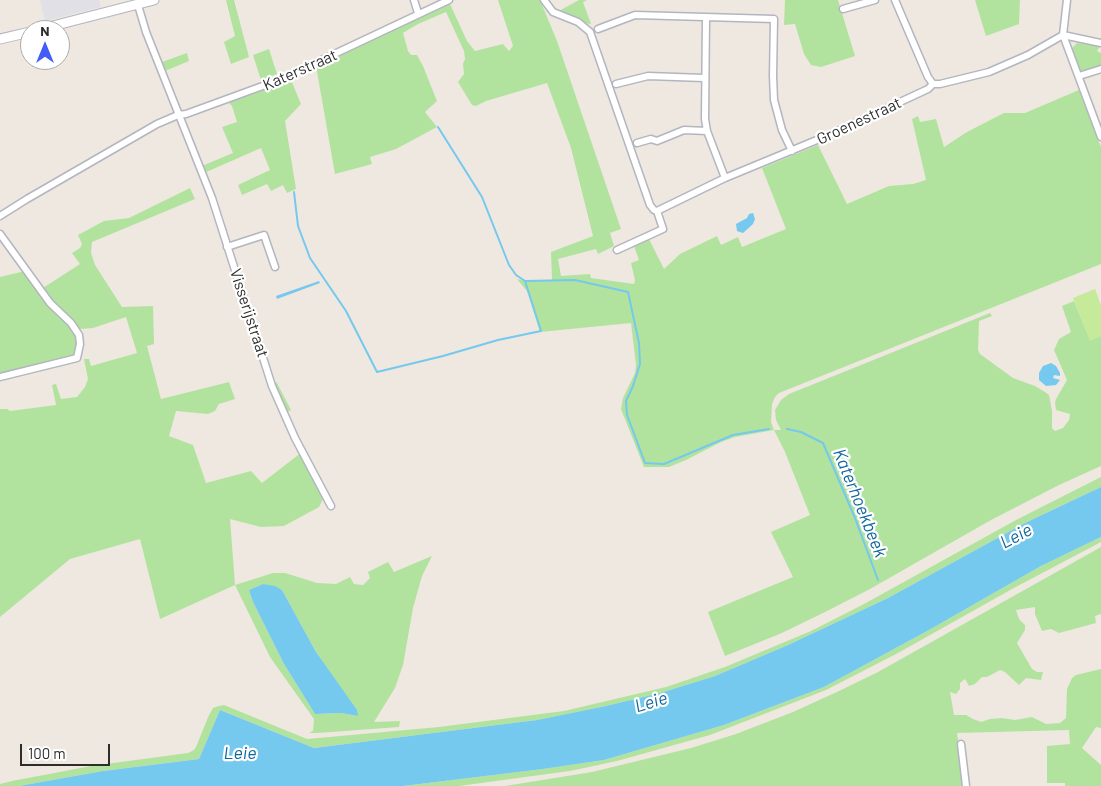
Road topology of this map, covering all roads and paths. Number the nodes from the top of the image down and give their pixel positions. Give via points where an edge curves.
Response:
1 (154, 0) edge
2 (414, 0) edge
3 (449, 0) edge
4 (544, 0) edge
5 (875, 0) edge
6 (896, 0) edge
7 (1067, 0) edge
8 (138, 5) junction
9 (844, 9) dead end
10 (418, 13) junction
11 (706, 18) junction
12 (70, 22) edge
13 (598, 29) dead end
14 (20, 34) edge
15 (1063, 35) junction
16 (0, 39) edge
17 (1101, 43) edge
18 (1101, 69) edge
19 (1079, 76) junction
20 (704, 78) junction
21 (616, 84) dead end
22 (933, 84) junction
23 (178, 115) junction
24 (707, 131) junction
25 (1101, 137) edge
26 (637, 143) dead end
27 (792, 151) junction
28 (724, 178) junction
29 (655, 211) junction
30 (0, 216) edge
31 (0, 234) edge
32 (228, 248) junction
33 (617, 250) dead end
34 (275, 267) dead end
35 (0, 376) edge
36 (331, 506) dead end
37 (961, 744) dead end
38 (966, 786) edge

1 - 8 main road
2 - 10 street
3 - 10 street, Katerstraat
4 - 29 street via 553,12 578,22 590,32 650,205
5 - 9 street
6 - 22 street
7 - 15 street
8 - 12 main road
8 - 23 street, Visserijstraat
10 - 23 street, Katerstraat via 279,80
11 - 13 street via 635,15
11 - 20 street
11 - 27 street via 774,19 774,100
14 - 16 main road
15 - 17 street
15 - 19 street
15 - 22 street, Groenestraat via 989,72
18 - 19 street
19 - 25 street
20 - 21 street via 648,76
20 - 24 street
22 - 27 street, Groenestraat
23 - 30 street via 157,124
23 - 32 street, Visserijstraat via 212,198
24 - 26 street via 684,130 657,141 651,139
24 - 28 street
27 - 28 street, Groenestraat
28 - 29 street, Groenestraat
29 - 33 street via 663,229
31 - 35 street via 46,298 71,322 80,344 78,358
32 - 34 street via 264,235
32 - 36 street, Visserijstraat via 272,386
37 - 38 street

